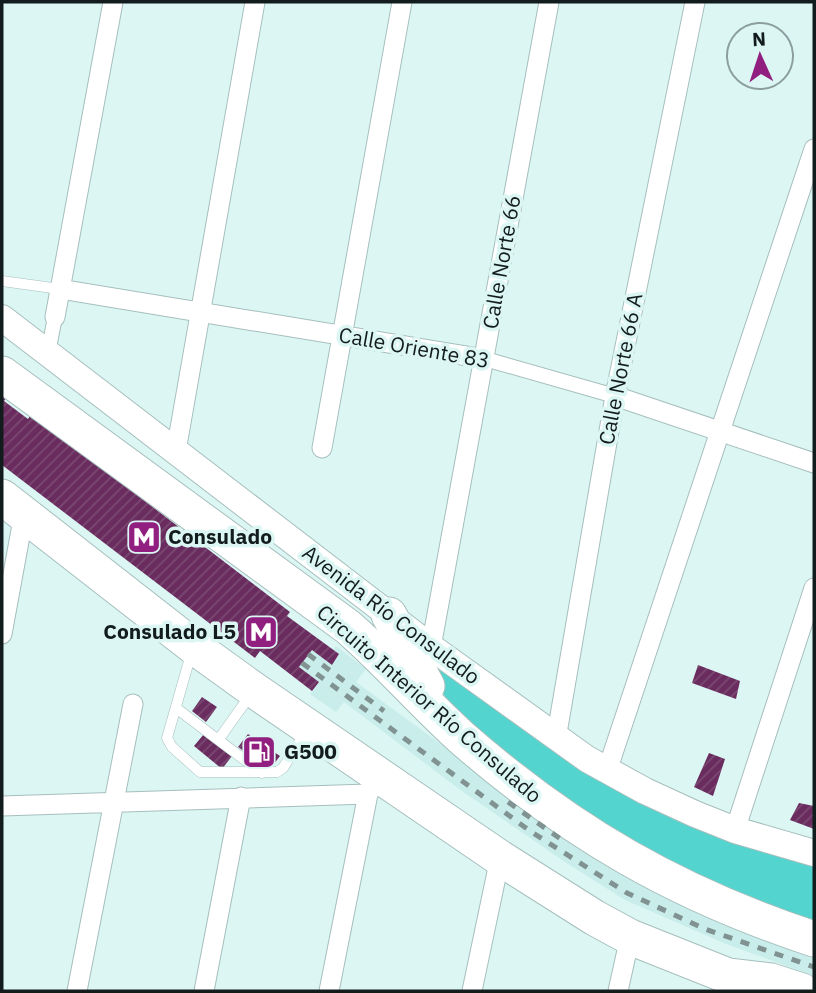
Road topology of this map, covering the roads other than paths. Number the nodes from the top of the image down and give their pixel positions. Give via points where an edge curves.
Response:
1 (113, 2) edge
2 (255, 2) edge
3 (402, 2) edge
4 (549, 2) edge
5 (695, 2) edge
6 (814, 149) edge
7 (2, 281) edge
8 (60, 289) junction
9 (200, 313) junction
10 (55, 317) joint
11 (2, 318) edge
12 (342, 336) junction
13 (48, 354) junction
14 (485, 359) junction
15 (2, 374) edge
16 (615, 396) junction
17 (720, 430) junction
18 (322, 447) dead end
19 (176, 451) junction
20 (814, 463) edge
21 (13, 505) edge
22 (814, 588) edge
23 (389, 615) junction
24 (2, 634) edge
25 (193, 646) junction
26 (431, 647) junction
27 (254, 690) junction
28 (133, 704) dead end
29 (176, 708) junction
30 (309, 728) junction
31 (463, 738) junction
32 (219, 739) junction
33 (556, 739) junction
34 (607, 771) junction
35 (262, 773) junction
36 (374, 785) junction
37 (241, 797) junction
38 (113, 802) junction
39 (2, 806) edge
40 (735, 830) junction
41 (814, 853) edge
42 (500, 858) junction
43 (630, 937) junction
44 (814, 939) edge
45 (738, 983) edge
46 (77, 991) edge
47 (204, 991) edge
48 (329, 991) edge
49 (472, 991) edge
50 (618, 991) edge
51 (802, 991) edge

1 - 8 street
2 - 9 street
3 - 12 street
4 - 14 street, Calle Norte 66
5 - 16 street, Calle Norte 66 A
6 - 17 street
7 - 8 lane, Calle Oriente 83
8 - 9 street, Calle Oriente 83
8 - 10 street
9 - 12 street, Calle Oriente 83
9 - 19 street
10 - 13 street
11 - 13 main road, Avenida Río Consulado
12 - 14 street, Calle Oriente 83
12 - 18 street
13 - 19 main road, Avenida Río Consulado
14 - 16 street, Calle Oriente 83
14 - 26 street, Calle Norte 66
15 - 31 highway, Circuito Interior Río Consulado via 348,627
16 - 17 street, Calle Oriente 83
16 - 33 street, Calle Norte 66 A
17 - 20 street, Calle Oriente 83
17 - 34 street
19 - 23 main road, Avenida Río Consulado
21 - 24 street
21 - 25 highway
22 - 40 street
23 - 26 main road, Avenida Río Consulado
23 - 31 highway via 426,684
25 - 27 highway
25 - 29 lane
26 - 33 main road, Avenida Río Consulado
27 - 30 highway
27 - 32 lane
28 - 38 street
29 - 32 lane
29 - 35 lane via 167,733 169,743 198,770
30 - 35 lane via 280,771
30 - 36 highway
31 - 44 highway, Circuito Interior Río Consulado via 545,805 629,859 706,898
32 - 35 lane
33 - 34 main road, Avenida Río Consulado
34 - 40 main road, Avenida Río Consulado
36 - 37 street
36 - 42 highway
36 - 48 street
37 - 38 street
37 - 47 street
38 - 39 street
38 - 46 street
40 - 41 main road, Avenida Río Consulado
42 - 43 highway
42 - 49 street
43 - 45 highway
43 - 50 street
45 - 51 highway via 771,981

